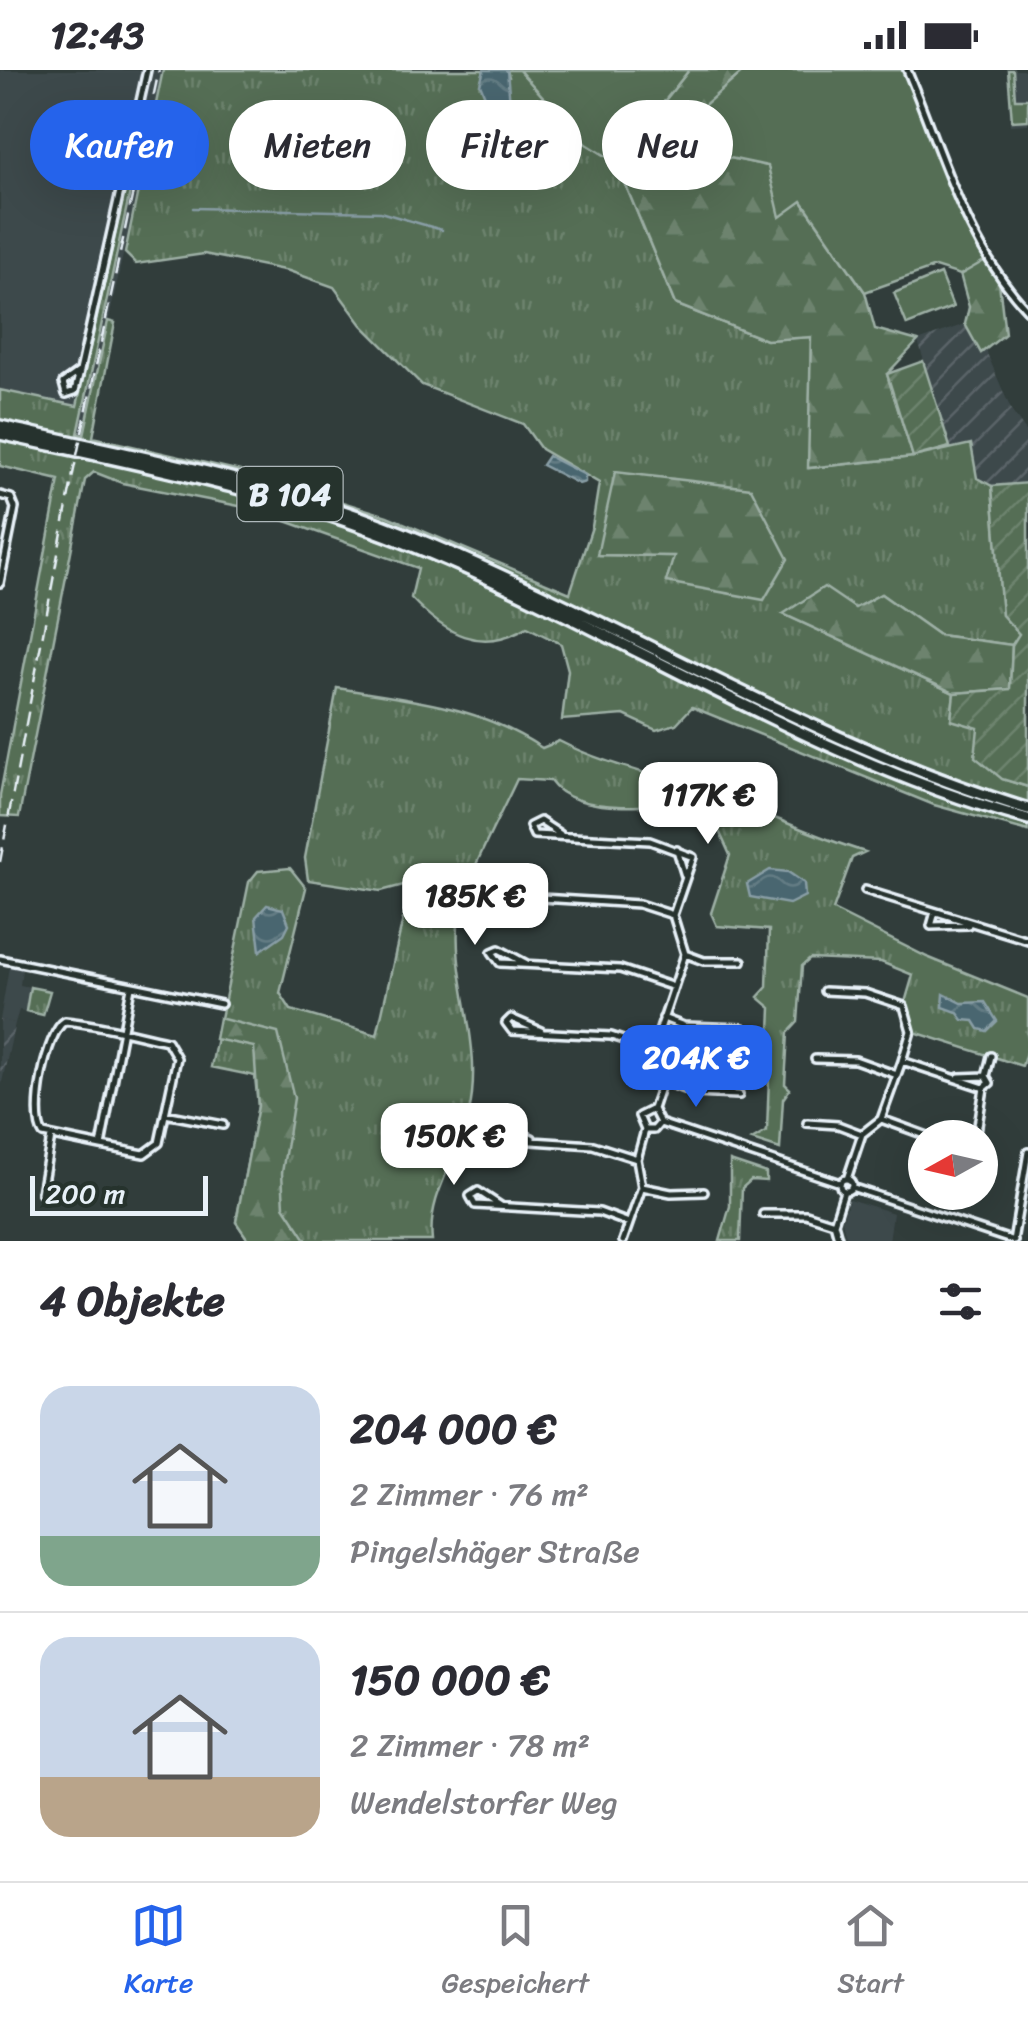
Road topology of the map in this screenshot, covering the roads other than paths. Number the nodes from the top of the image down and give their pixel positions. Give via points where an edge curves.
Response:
1 (147, 70) edge
2 (907, 70) edge
3 (1028, 311) edge
4 (80, 372) junction
5 (0, 426) edge
6 (0, 434) edge
7 (0, 495) edge
8 (0, 542) edge
9 (8, 544) junction
10 (0, 583) edge
11 (568, 611) junction
12 (1028, 809) edge
13 (1028, 819) edge
14 (560, 834) junction
15 (677, 850) junction
16 (686, 879) junction
17 (865, 890) dead end
18 (537, 897) junction
19 (935, 912) junction
20 (673, 916) junction
21 (977, 925) junction
22 (1028, 940) edge
23 (685, 954) junction
24 (0, 959) edge
25 (742, 961) dead end
26 (527, 964) junction
27 (131, 988) junction
28 (674, 988) junction
29 (824, 991) dead end
30 (221, 1004) dead end
31 (664, 1018) junction
32 (744, 1028) dead end
33 (122, 1032) junction
34 (541, 1032) junction
35 (653, 1050) junction
36 (991, 1056) dead end
37 (815, 1059) dead end
38 (902, 1061) junction
39 (896, 1075) junction
40 (986, 1076) junction
41 (954, 1078) junction
42 (662, 1081) junction
43 (984, 1088) junction
44 (740, 1095) dead end
45 (653, 1109) junction
46 (165, 1114) junction
47 (881, 1119) junction
48 (980, 1120) edge
49 (660, 1123) junction
50 (807, 1123) dead end
51 (223, 1126) dead end
52 (908, 1129) edge
53 (645, 1130) junction
54 (862, 1134) junction
55 (51, 1137) junction
56 (532, 1138) junction
57 (100, 1146) junction
58 (1028, 1152) edge
59 (638, 1158) junction
60 (848, 1179) junction
61 (840, 1183) junction
62 (642, 1187) junction
63 (852, 1188) junction
64 (844, 1191) junction
65 (704, 1192) dead end
66 (41, 1193) dead end
67 (501, 1206) junction
68 (764, 1214) dead end
69 (834, 1222) junction
70 (629, 1223) junction
71 (623, 1241) edge
72 (839, 1241) edge
73 (1014, 1241) edge

1 - 4 street
2 - 3 street via 972,228
4 - 4 street via 75,391 66,394 62,383
5 - 11 highway, B 104 via 309,499 403,532
6 - 11 highway, B 104 via 250,490 404,542
7 - 9 street via 14,503
8 - 9 street
9 - 10 street
11 - 12 highway, B 104 via 860,748
11 - 13 highway, B 104 via 854,756
14 - 14 street via 540,821 530,826 534,834
14 - 15 street via 650,841
15 - 16 street
15 - 16 street via 693,856
16 - 20 street
17 - 19 street
18 - 18 street via 514,882 504,887 508,896
18 - 20 street via 639,904
19 - 21 street
19 - 21 street via 931,926
20 - 23 street
21 - 22 street
23 - 25 street
23 - 28 street
24 - 27 street
26 - 26 street via 499,949 492,952 500,963
26 - 28 street via 620,969
27 - 30 street
27 - 33 street
28 - 31 street
29 - 38 street via 866,993 904,1006 911,1031
31 - 32 street via 684,1026
31 - 35 street
33 - 46 street via 175,1048
33 - 55 street via 75,1022 57,1026 36,1112 39,1130
33 - 57 street
34 - 34 street via 511,1018 506,1024 512,1031
34 - 35 street via 611,1036
35 - 42 street
36 - 40 street
37 - 39 street via 854,1060
38 - 39 street
38 - 41 street
39 - 47 street
40 - 41 street
40 - 43 street via 990,1084
41 - 43 street
42 - 44 street via 694,1092
42 - 45 street
43 - 48 street
45 - 49 street
45 - 53 street via 637,1116
46 - 51 street
46 - 57 street via 154,1151
47 - 52 street
47 - 54 street
49 - 53 street
49 - 61 street
50 - 54 street
53 - 59 street
54 - 60 street
55 - 57 street
55 - 66 street
56 - 56 street via 504,1126 499,1133 502,1139
56 - 59 street
58 - 73 street
59 - 62 street
60 - 61 street
60 - 63 street
61 - 64 street
62 - 65 street
62 - 70 street
63 - 64 street
63 - 73 street
64 - 69 street
67 - 67 street via 478,1192 470,1196 475,1205
67 - 70 street via 600,1212
68 - 69 street
69 - 72 street
70 - 71 street

